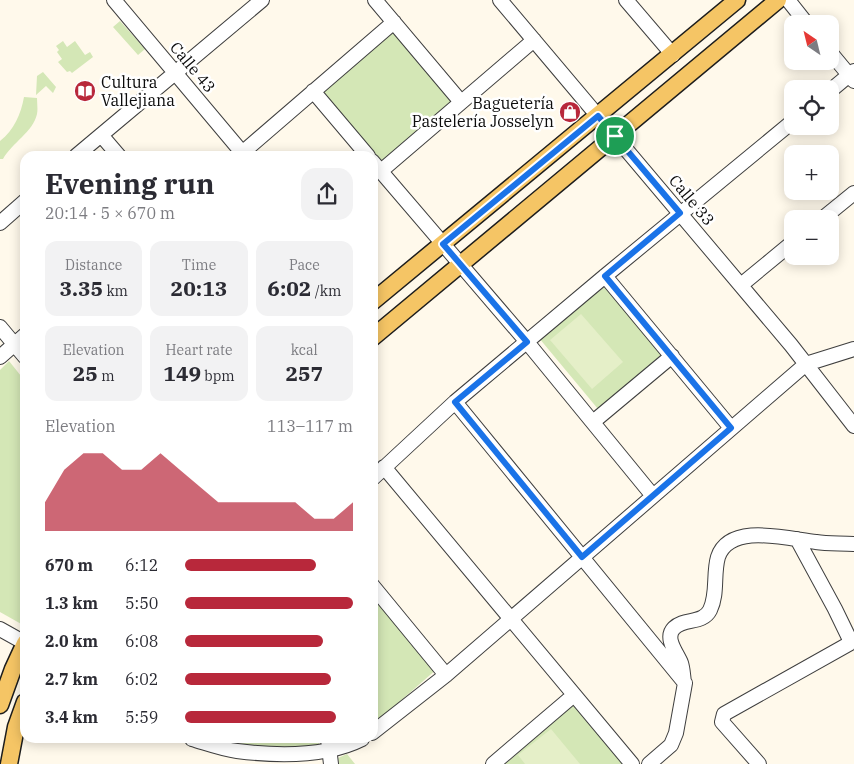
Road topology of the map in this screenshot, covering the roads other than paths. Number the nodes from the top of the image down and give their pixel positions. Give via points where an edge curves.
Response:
1 (114, 0) edge
2 (262, 0) edge
3 (375, 0) edge
4 (500, 0) edge
5 (626, 0) edge
6 (737, 0) edge
7 (778, 0) edge
8 (788, 0) edge
9 (800, 15) edge
10 (394, 22) junction
11 (534, 40) junction
12 (673, 55) junction
13 (839, 62) edge
14 (175, 72) junction
15 (852, 76) edge
16 (839, 85) edge
17 (313, 92) junction
18 (462, 102) junction
19 (598, 116) junction
20 (784, 128) edge
21 (101, 135) junction
22 (615, 136) junction
23 (82, 151) edge
24 (115, 151) edge
25 (241, 151) edge
26 (246, 151) edge
27 (364, 151) edge
28 (378, 165) edge
29 (378, 167) edge
30 (854, 193) edge
31 (20, 205) edge
32 (833, 210) edge
33 (680, 213) junction
34 (0, 223) edge
35 (443, 244) junction
36 (784, 250) edge
37 (460, 265) junction
38 (605, 276) junction
39 (741, 285) junction
40 (378, 297) edge
41 (0, 327) edge
42 (378, 333) edge
43 (20, 339) edge
44 (527, 342) junction
45 (14, 344) junction
46 (854, 350) edge
47 (20, 351) edge
48 (672, 356) junction
49 (0, 357) edge
50 (806, 364) junction
51 (455, 402) junction
52 (593, 422) junction
53 (854, 426) edge
54 (731, 428) junction
55 (384, 468) junction
56 (378, 474) edge
57 (653, 496) junction
58 (797, 539) junction
59 (854, 544) edge
60 (582, 557) junction
61 (378, 592) edge
62 (510, 619) junction
63 (0, 628) edge
64 (20, 640) edge
65 (852, 641) edge
66 (20, 654) edge
67 (446, 674) junction
68 (684, 683) junction
69 (574, 696) junction
70 (0, 705) edge
71 (20, 716) edge
72 (378, 728) edge
73 (201, 743) edge
74 (354, 743) edge
75 (329, 751) edge
76 (232, 757) edge
77 (495, 763) edge
78 (9, 764) edge
79 (632, 764) edge
80 (649, 764) edge
81 (759, 764) edge

1 - 14 street, Calle 43
2 - 14 street
3 - 10 street
4 - 11 street, Calle 33
5 - 12 street
6 - 12 main road
7 - 22 main road
8 - 9 street
10 - 17 street
10 - 18 street
11 - 18 street
11 - 19 street, Calle 33
12 - 19 main road
13 - 15 street
14 - 21 street
14 - 25 street, Calle 43
15 - 16 street
17 - 26 street
17 - 27 street
18 - 28 street
19 - 22 street, Calle 33
19 - 35 main road
20 - 33 street
21 - 23 street
21 - 24 street
22 - 33 street, Calle 33
22 - 37 main road
29 - 35 street
30 - 32 street
31 - 34 street
33 - 38 street
33 - 39 street, Calle 33
35 - 37 street
35 - 40 main road
36 - 39 street
37 - 42 main road
37 - 44 street
38 - 44 street
38 - 48 street
39 - 50 street, Calle 33
41 - 45 street
43 - 45 street
44 - 51 street
44 - 52 street
45 - 47 street
45 - 49 street
46 - 50 street
48 - 52 street
48 - 54 street
50 - 53 street, Calle 33
50 - 54 street
51 - 55 street
51 - 60 street
52 - 57 street
54 - 57 street
55 - 56 street
55 - 62 street
57 - 60 street
58 - 59 street
58 - 65 street
58 - 68 street via 742,536 728,542 719,556 714,599 709,612 698,620 680,623 672,630 670,638 681,664
60 - 62 street
60 - 68 street
61 - 67 street
62 - 67 street
62 - 69 street
63 - 64 street
65 - 81 street via 724,714 722,722
66 - 70 main road
67 - 72 street
68 - 80 street via 674,739
69 - 77 street
69 - 79 street
71 - 78 main road
73 - 76 street
74 - 75 street
75 - 76 street

